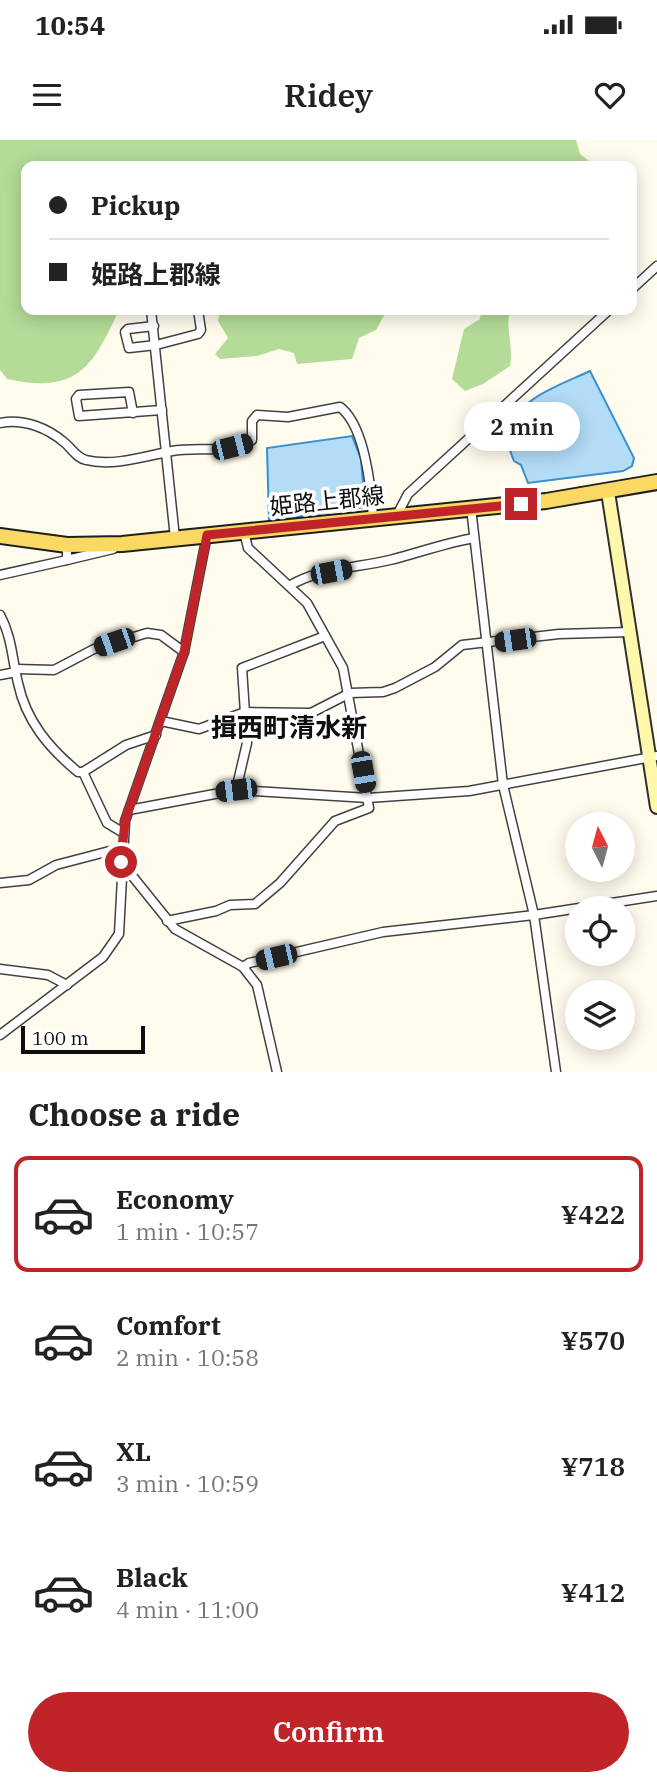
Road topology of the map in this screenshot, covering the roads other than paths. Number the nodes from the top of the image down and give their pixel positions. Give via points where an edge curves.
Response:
1 (657, 266) edge
2 (637, 284) edge
3 (152, 315) edge
4 (199, 315) edge
5 (604, 315) edge
6 (153, 326) junction
7 (156, 345) junction
8 (162, 410) junction
9 (133, 413) junction
10 (0, 423) edge
11 (166, 453) junction
12 (657, 482) edge
13 (608, 492) junction
14 (471, 508) junction
15 (397, 515) junction
16 (373, 518) junction
17 (244, 532) junction
18 (207, 535) junction
19 (0, 536) edge
20 (175, 538) junction
21 (474, 538) junction
22 (67, 553) junction
23 (0, 575) edge
24 (289, 586) junction
25 (0, 615) edge
26 (630, 632) junction
27 (325, 636) junction
28 (487, 643) junction
29 (184, 652) junction
30 (16, 671) junction
31 (0, 675) edge
32 (350, 693) junction
33 (245, 712) junction
34 (161, 721) junction
35 (156, 735) junction
36 (653, 757) edge
37 (83, 772) junction
38 (503, 785) junction
39 (236, 790) junction
40 (368, 798) junction
41 (657, 807) edge
42 (129, 810) junction
43 (122, 832) junction
44 (121, 848) junction
45 (121, 862) junction
46 (0, 883) edge
47 (657, 896) edge
48 (534, 915) junction
49 (167, 921) junction
50 (243, 967) junction
51 (0, 970) edge
52 (68, 985) junction
53 (0, 1035) edge
54 (277, 1072) edge
55 (556, 1072) edge

1 - 2 street
3 - 6 street
4 - 7 street via 198,334
5 - 15 street via 408,494
6 - 7 street
6 - 7 street via 128,329 127,346
7 - 8 street
8 - 9 street
8 - 11 street
9 - 9 street via 129,392 76,398 79,416
10 - 11 street via 38,426 83,459 107,461
11 - 16 street via 248,443 254,437 252,421 257,415 288,417 340,407 352,420 364,456
11 - 20 street
12 - 13 main road, 姫路上郡線
13 - 14 main road, 姫路上郡線
13 - 26 main road
14 - 15 main road, 姫路上郡線
14 - 21 street
15 - 16 main road, 姫路上郡線
16 - 17 main road, 姫路上郡線
17 - 18 main road, 姫路上郡線
17 - 24 street via 248,548
18 - 20 main road, 姫路上郡線
18 - 29 street
19 - 22 main road, 姫路上郡線
20 - 22 main road, 姫路上郡線
21 - 24 street via 316,574
21 - 28 street
22 - 23 street
24 - 27 street via 307,603
25 - 30 street
26 - 28 street
26 - 36 main road
27 - 32 street via 343,668
27 - 33 street via 242,668
28 - 32 street via 462,645 435,667 395,688
28 - 38 street
29 - 30 street via 161,635 147,633 94,649 54,670
29 - 34 street
30 - 31 street
30 - 37 street via 22,699 38,731 54,752
32 - 33 street via 311,713
32 - 40 street
33 - 34 street via 199,729
33 - 39 street via 246,761
34 - 35 street
35 - 37 street via 126,744
35 - 42 street
36 - 38 street
36 - 41 main road
37 - 43 street via 107,823
38 - 40 street
38 - 48 street
39 - 40 street
39 - 42 street
40 - 49 street via 369,808 335,821 255,904 230,905
42 - 43 street
43 - 44 street
44 - 45 street
44 - 46 street via 56,865 29,880
45 - 49 street
45 - 52 street via 119,934 103,957
47 - 48 street
48 - 50 street via 383,932
48 - 55 street
49 - 50 street
50 - 54 street via 257,985
51 - 52 street via 48,975
52 - 53 street

